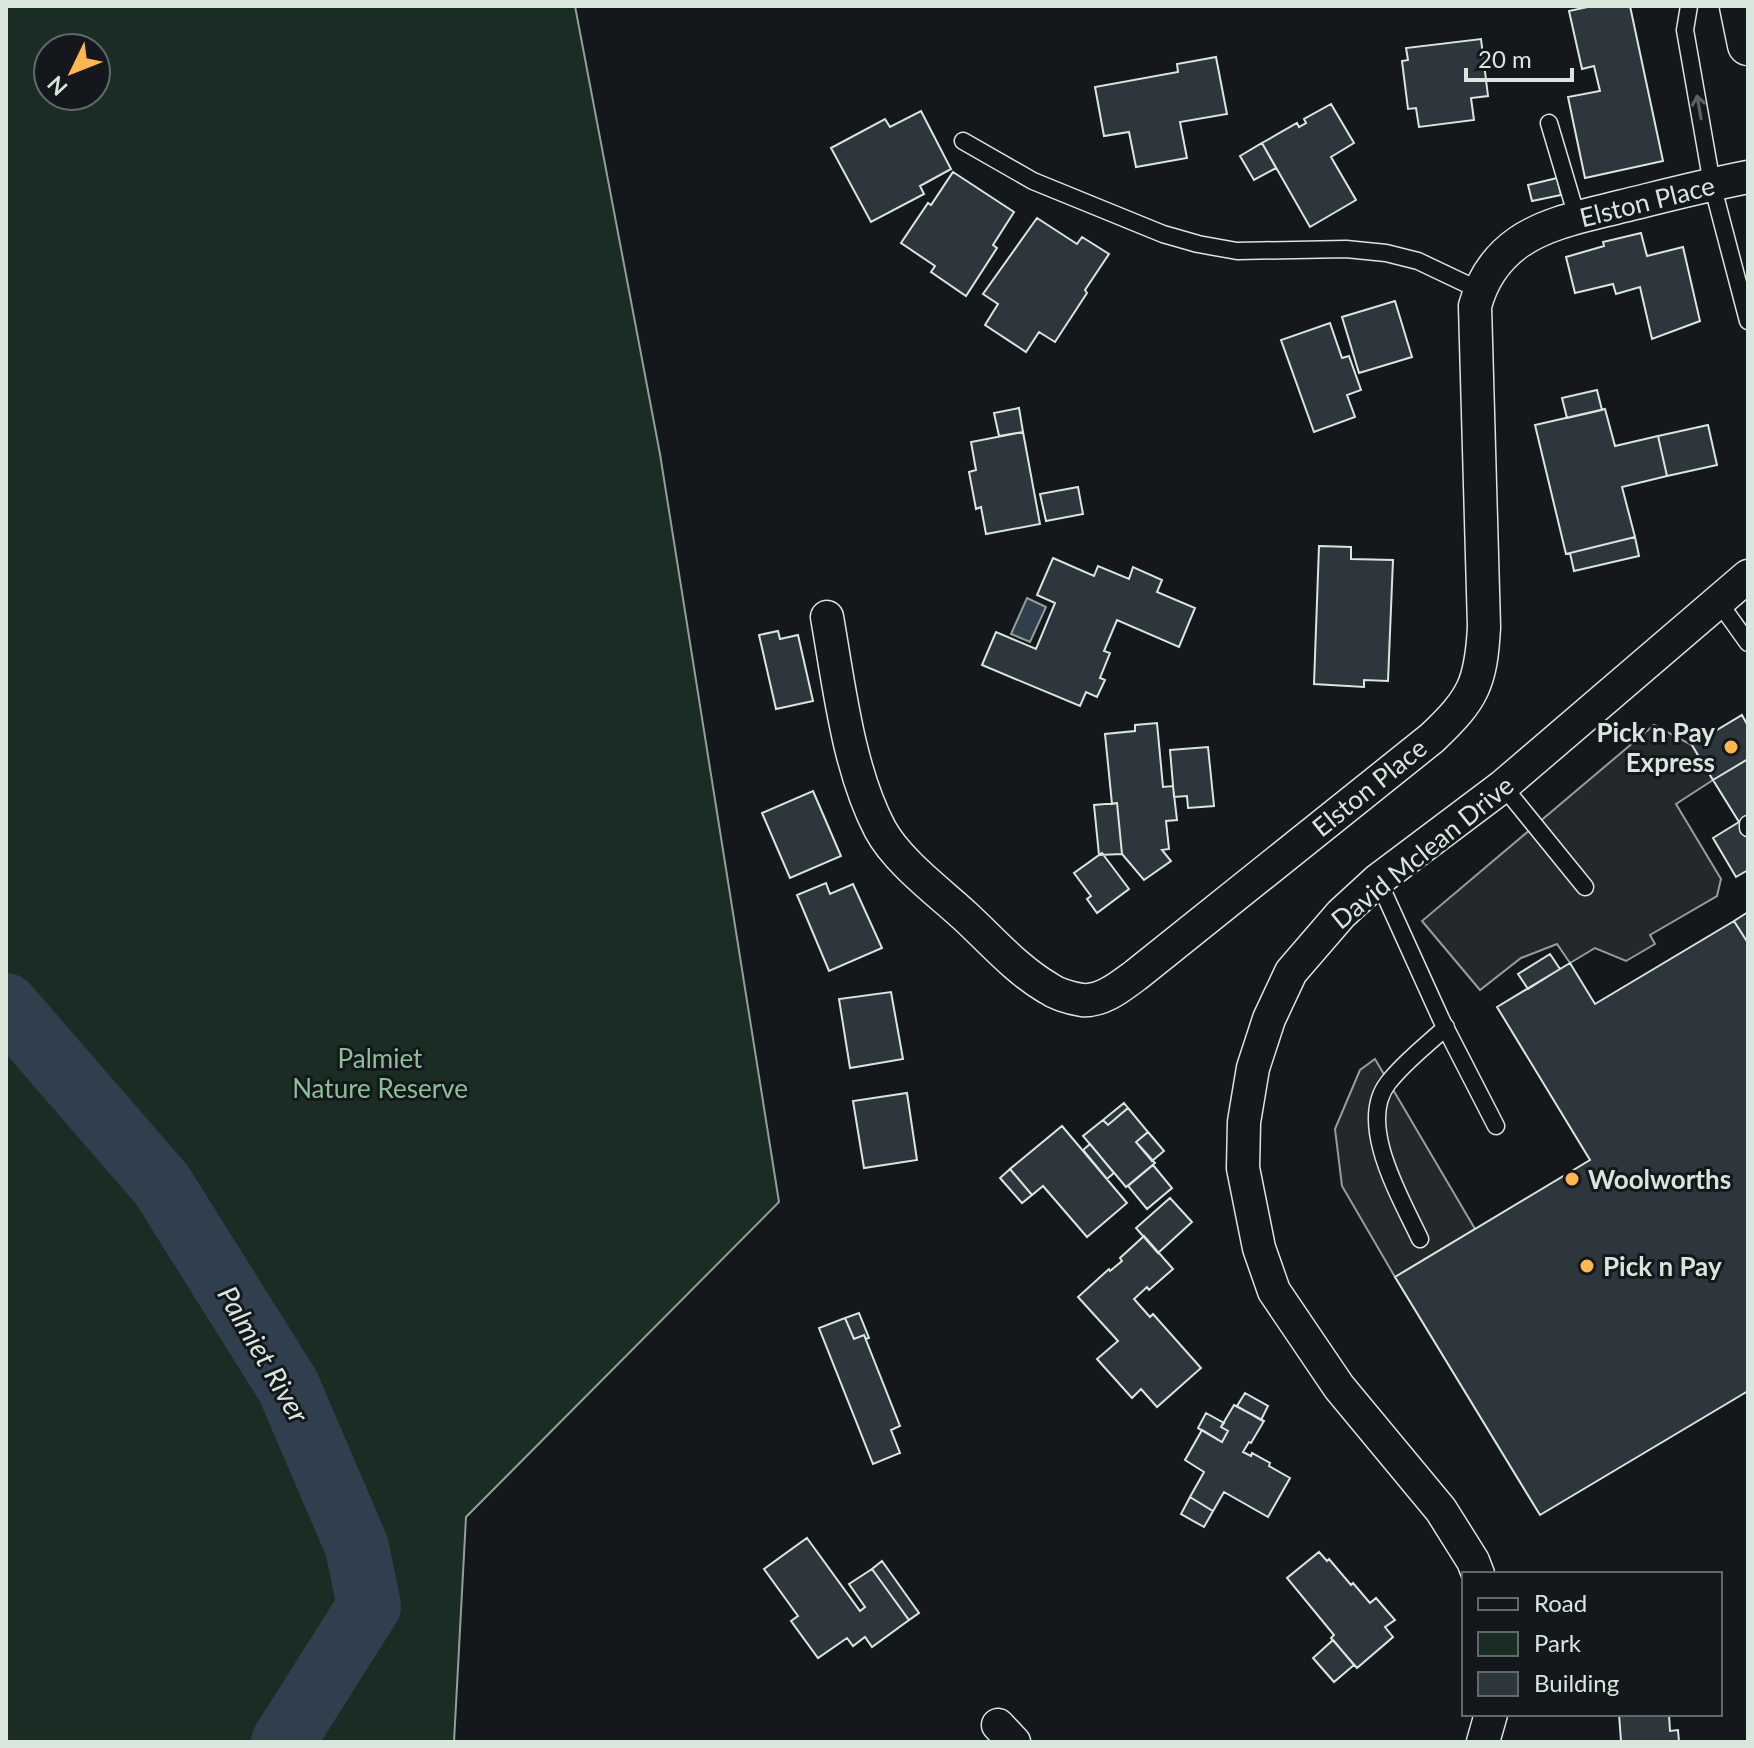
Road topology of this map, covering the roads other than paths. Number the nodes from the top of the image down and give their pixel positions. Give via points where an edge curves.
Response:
1 (1689, 6) edge
2 (1740, 6) edge
3 (1748, 45) edge
4 (1549, 123) dead end
5 (963, 141) dead end
6 (1748, 177) edge
7 (1712, 184) junction
8 (1577, 217) junction
9 (1479, 290) junction
10 (1748, 321) edge
11 (1748, 576) edge
12 (1718, 601) junction
13 (827, 617) dead end
14 (1748, 643) edge
15 (1503, 786) junction
16 (1378, 880) junction
17 (1585, 887) dead end
18 (1446, 1027) junction
19 (1496, 1126) dead end
20 (1420, 1239) dead end
21 (1477, 1572) edge
22 (1490, 1716) edge
23 (1483, 1742) edge

7 -> 1 lane via 1685,30
2 - 3 street
4 - 8 lane
5 - 9 lane via 1033,181 1163,234 1237,251 1386,253 1418,261
6 - 7 street, Elston Place
7 - 8 street, Elston Place
7 - 10 lane
8 - 9 street, Elston Place via 1520,241 1501,256
9 - 13 street, Elston Place via 1475,306 1484,627 1473,693 1432,738 1115,990 1087,1000 1050,990 885,838 869,805 851,742
11 - 12 street, David Mclean Drive
12 - 14 lane
12 - 15 street, David Mclean Drive
15 - 16 street, David Mclean Drive
15 - 17 lane
16 - 18 lane
16 - 21 street, David Mclean Drive via 1291,972 1253,1068 1243,1168 1259,1248 1274,1291 1339,1387 1441,1510
18 - 19 lane
18 - 20 lane via 1388,1083 1377,1111 1381,1148
22 - 23 street

